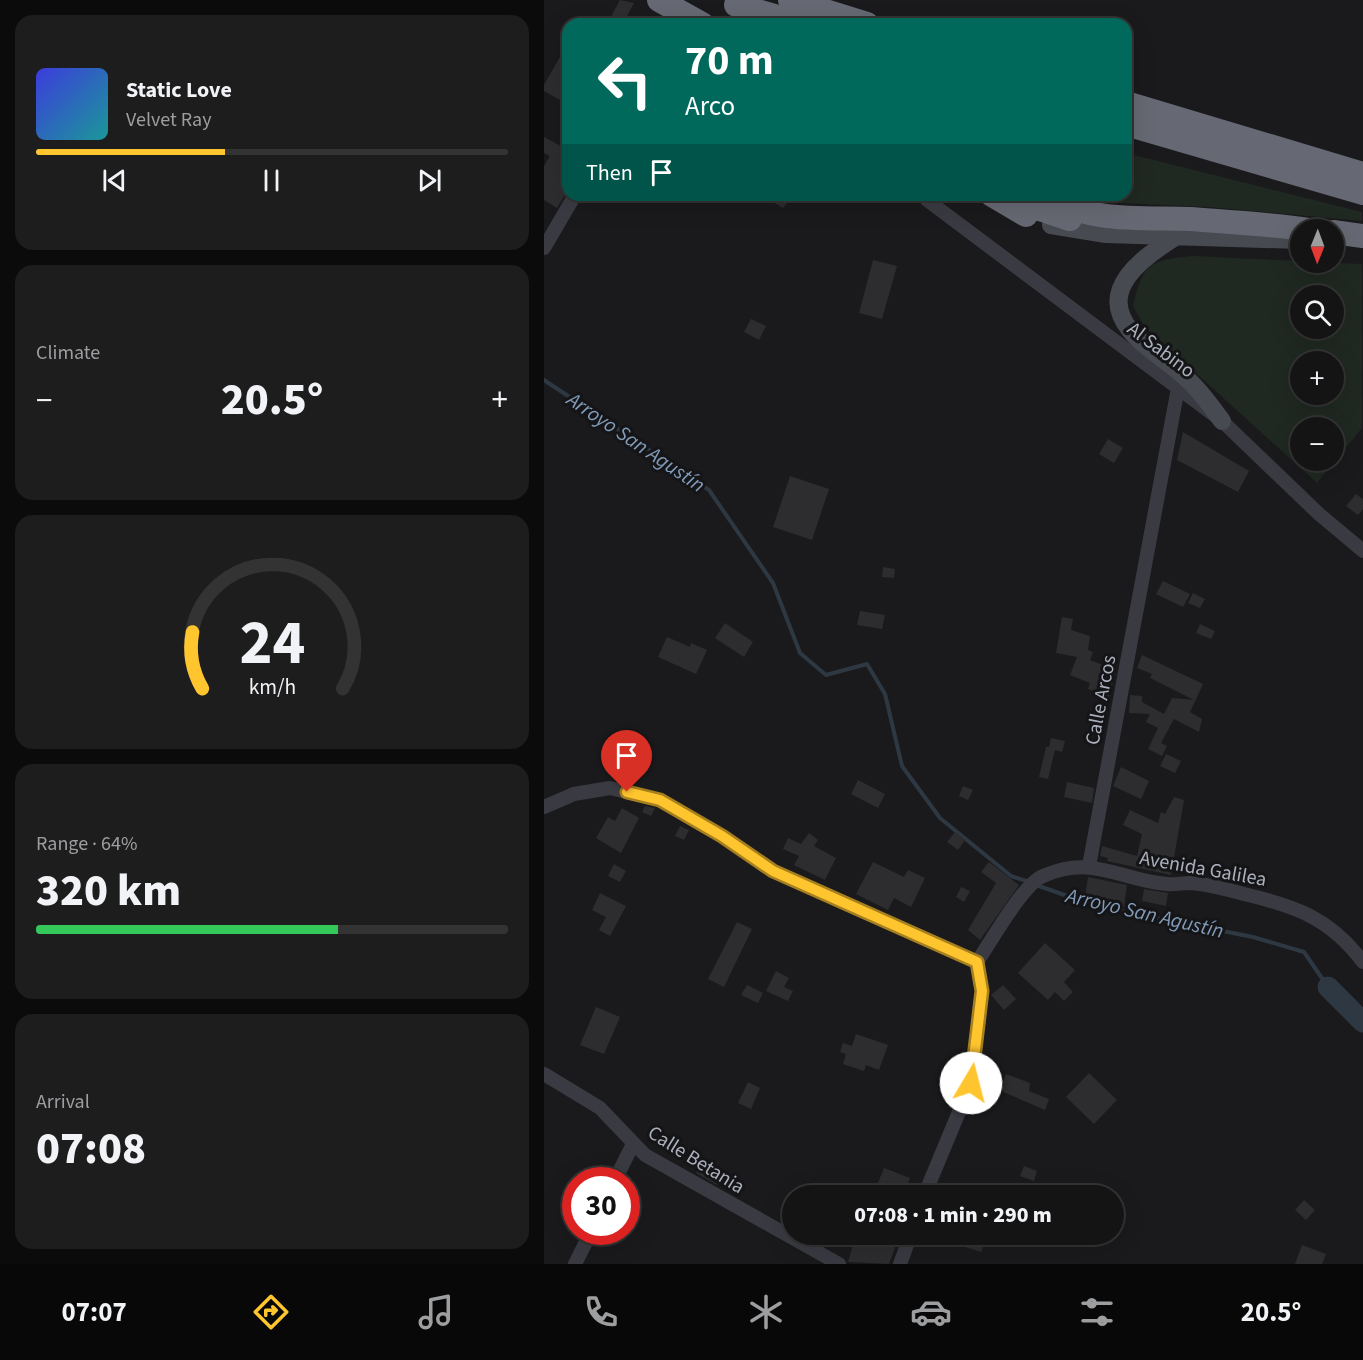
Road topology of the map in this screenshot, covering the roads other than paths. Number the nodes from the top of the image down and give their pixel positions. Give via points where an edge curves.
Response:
1 (651, 0) edge
2 (659, 0) edge
3 (739, 2) edge
4 (796, 9) edge
5 (680, 18) edge
6 (682, 18) edge
7 (767, 18) edge
8 (839, 18) edge
9 (1132, 105) edge
10 (1132, 126) edge
11 (1132, 132) edge
12 (1170, 137) junction
13 (1363, 174) edge
14 (1363, 193) edge
15 (571, 201) edge
16 (928, 201) edge
17 (1060, 201) edge
18 (1021, 205) edge
19 (1290, 228) edge
20 (1344, 234) edge
21 (1140, 236) joint
22 (1175, 237) junction
23 (1363, 238) edge
24 (1344, 239) edge
25 (1290, 240) edge
26 (544, 248) edge
27 (1178, 388) junction
28 (1222, 421) junction
29 (1363, 551) edge
30 (544, 807) edge
31 (1088, 866) junction
32 (977, 962) junction
33 (1363, 962) edge
34 (544, 1074) edge
35 (633, 1144) junction
36 (622, 1167) edge
37 (929, 1185) edge
38 (584, 1245) edge
39 (907, 1245) edge
40 (575, 1264) edge
41 (839, 1264) edge
42 (900, 1264) edge

1 - 5 street
2 - 6 highway
3 - 4 highway, bridge
3 - 7 highway
4 - 8 highway
9 - 13 highway
10 - 12 highway
11 - 12 highway
12 - 14 highway
15 - 26 street
16 - 27 street, Al Sabino
17 - 19 highway via 1116,217
18 - 21 highway
20 - 23 highway
21 - 22 main road
22 - 25 main road
22 - 28 main road via 1128,272 1120,309 1129,329 1186,378
23 - 24 main road
27 - 28 street, Al Sabino
27 - 31 street, Calle Arcos
28 - 29 street, Al Sabino
30 - 32 street via 574,794 610,788 660,800 773,871
31 - 32 street via 1040,876 1026,890
31 - 33 street, Avenida Galilea via 1166,884 1214,887 1294,907 1323,922
32 - 37 street via 982,991 971,1083
34 - 35 street, Calle Betania via 600,1108
35 - 36 street
35 - 41 street, Calle Betania via 645,1155
38 - 40 street
39 - 42 street

